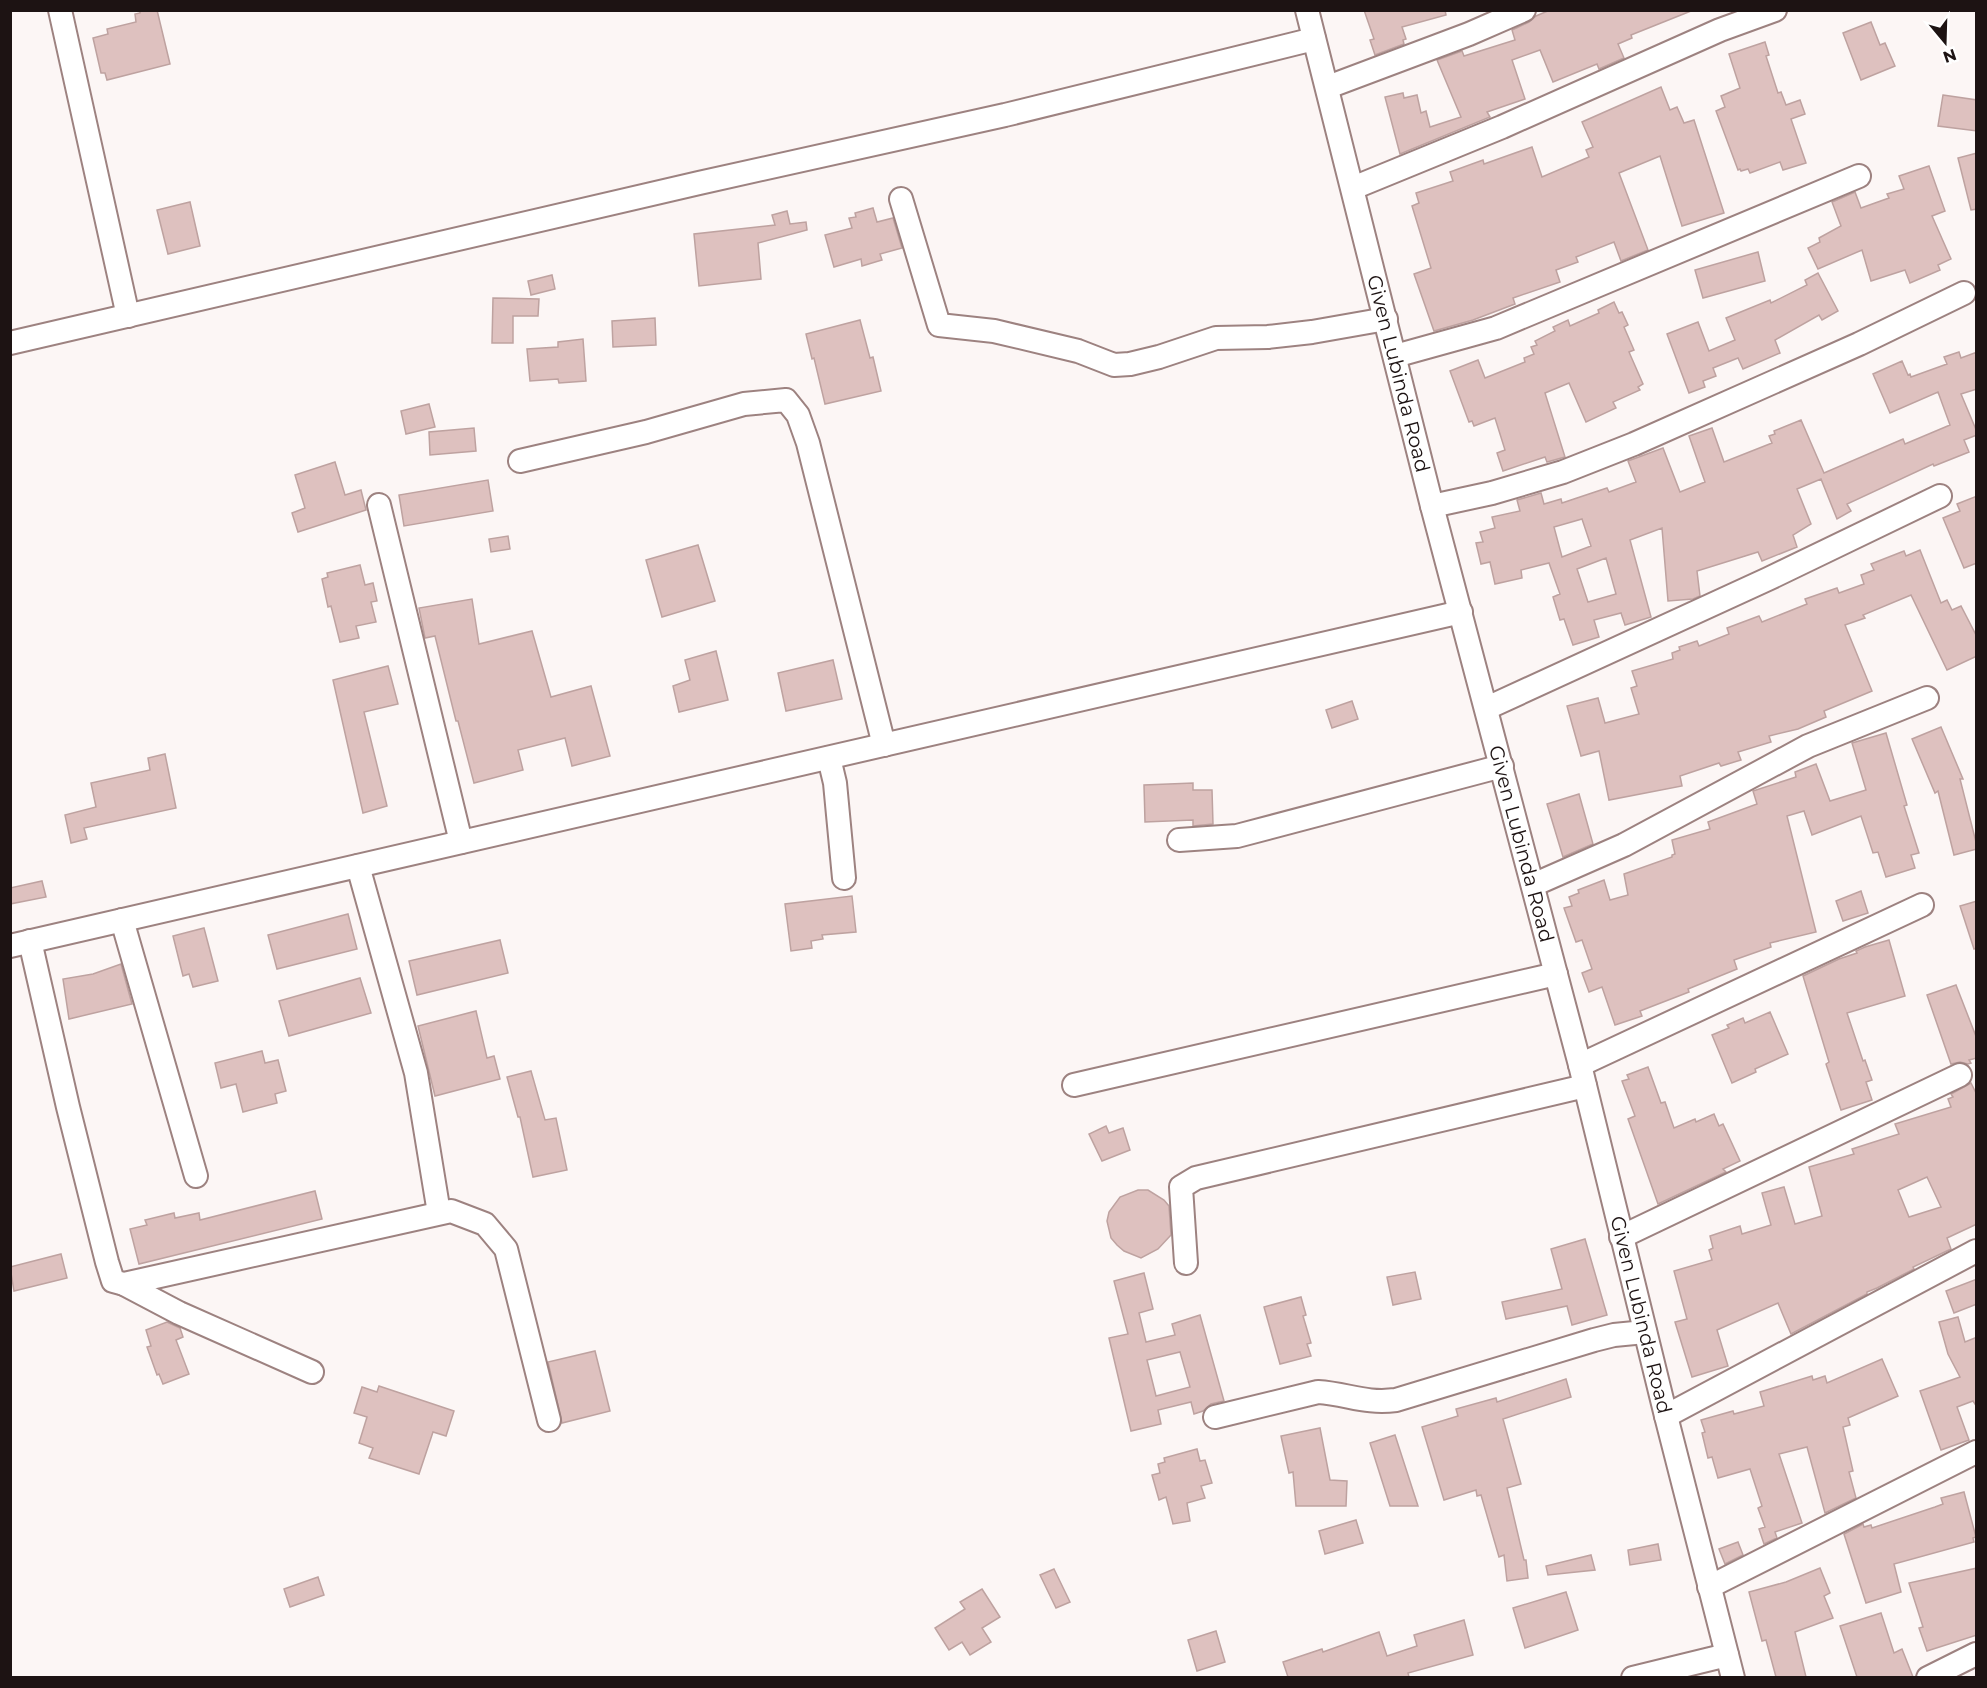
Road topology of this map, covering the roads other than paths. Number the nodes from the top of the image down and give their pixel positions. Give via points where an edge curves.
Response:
1 (60, 10) edge
2 (1307, 10) edge
3 (1524, 10) edge
4 (1775, 10) edge
5 (1314, 39) junction
6 (1328, 87) junction
7 (1859, 176) dead end
8 (1353, 188) junction
9 (901, 199) dead end
10 (1964, 293) dead end
11 (128, 316) junction
12 (1386, 319) junction
13 (10, 343) edge
14 (1395, 356) junction
15 (520, 461) dead end
16 (1940, 496) dead end
17 (379, 506) dead end
18 (1432, 506) junction
19 (1461, 612) junction
20 (1927, 698) dead end
21 (1487, 708) junction
22 (884, 745) junction
23 (829, 758) junction
24 (1502, 766) junction
25 (1179, 840) dead end
26 (461, 842) junction
27 (358, 866) junction
28 (844, 878) dead end
29 (1533, 885) junction
30 (1922, 905) dead end
31 (122, 920) junction
32 (20, 944) edge
33 (1556, 974) junction
34 (1960, 1075) dead end
35 (1582, 1076) junction
36 (1074, 1085) dead end
37 (196, 1176) dead end
38 (445, 1212) junction
39 (1622, 1236) junction
40 (1977, 1251) edge
41 (1186, 1263) dead end
42 (124, 1284) junction
43 (1645, 1332) junction
44 (312, 1372) dead end
45 (1666, 1416) junction
46 (1215, 1418) dead end
47 (549, 1420) dead end
48 (1977, 1452) edge
49 (1709, 1587) junction
50 (1977, 1654) edge
51 (1727, 1655) junction
52 (1633, 1677) edge
53 (1733, 1677) edge
54 (1928, 1677) edge

1 - 11 street
2 - 5 street, Given Lubinda Road
3 - 6 street
4 - 8 street
5 - 6 street, Given Lubinda Road
5 - 11 street
6 - 8 street, Given Lubinda Road
7 - 14 street via 1496,328
8 - 12 street, Given Lubinda Road
9 - 12 street via 939,325 994,331 1078,351 1114,365 1159,357 1216,338 1312,333
10 - 18 street via 1634,444 1563,472
11 - 13 street
12 - 14 street, Given Lubinda Road
14 - 18 street, Given Lubinda Road
15 - 22 street via 744,404 786,400 798,415 808,442
16 - 21 street
17 - 26 street
18 - 19 street, Given Lubinda Road
19 - 21 street, Given Lubinda Road
19 - 22 street
20 - 29 street via 1808,746 1624,845
21 - 24 street, Given Lubinda Road
22 - 23 street
23 - 26 street
23 - 28 street
24 - 25 street via 1237,836
24 - 29 street, Given Lubinda Road
26 - 27 street
27 - 31 street
27 - 38 street via 416,1073
29 - 33 street, Given Lubinda Road
30 - 35 street
31 - 32 street
31 - 37 street
32 - 42 street via 68,1107 107,1262 113,1281
33 - 35 street, Given Lubinda Road
33 - 36 street
34 - 39 street
35 - 39 street, Given Lubinda Road
35 - 41 street via 1196,1178 1181,1187
38 - 42 street
38 - 47 street via 485,1224 506,1249
39 - 43 street, Given Lubinda Road
40 - 45 street
42 - 44 street
43 - 45 street, Given Lubinda Road
43 - 46 street via 1594,1340 1396,1400 1378,1403 1318,1392
45 - 49 street, Given Lubinda Road
48 - 49 street
49 - 51 street, Given Lubinda Road
50 - 54 street
51 - 52 street
51 - 53 street, Given Lubinda Road

